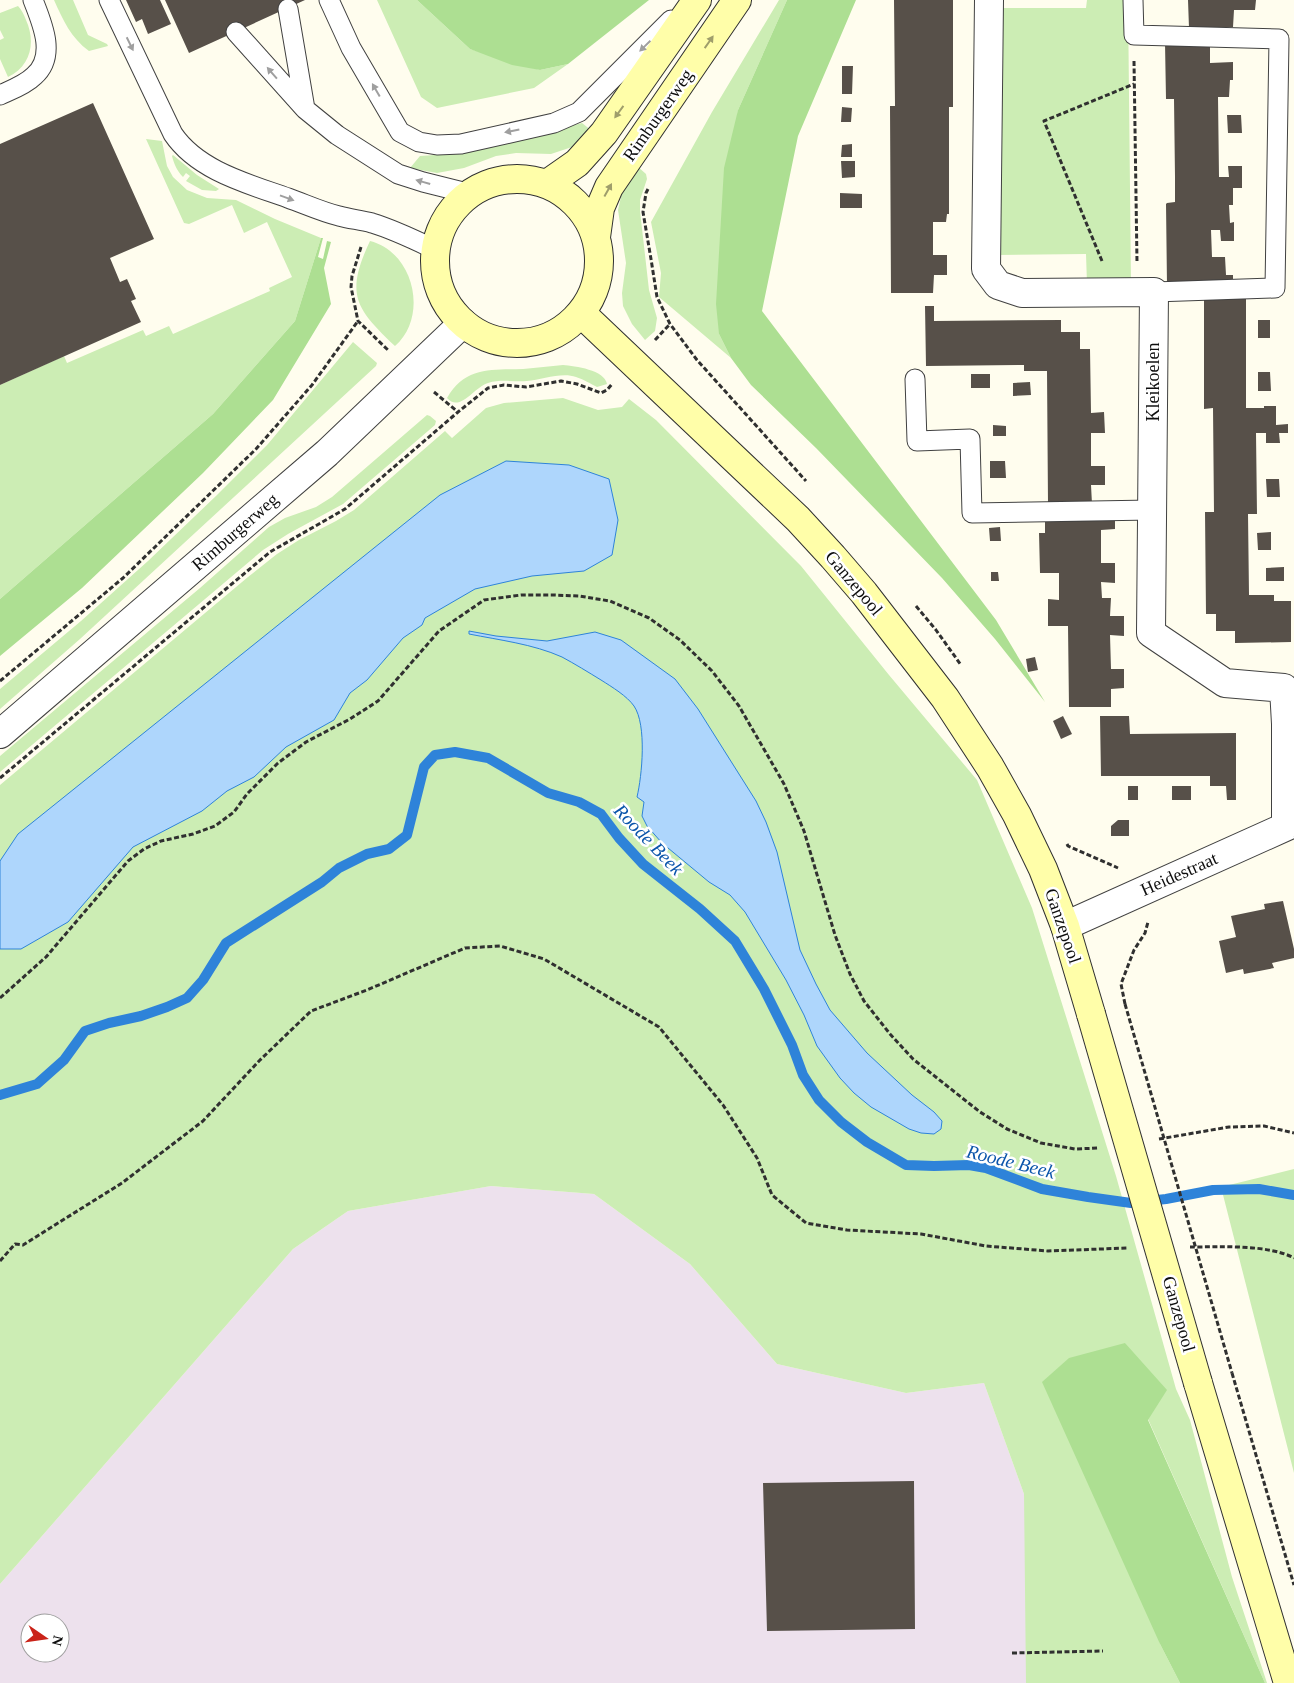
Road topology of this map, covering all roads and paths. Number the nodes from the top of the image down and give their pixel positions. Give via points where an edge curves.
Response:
1 (33, 0) edge
2 (109, 0) edge
3 (329, 0) edge
4 (692, 0) edge
5 (697, 0) edge
6 (737, 0) edge
7 (989, 0) edge
8 (1133, 0) edge
9 (288, 9) dead end
10 (236, 32) dead end
11 (0, 95) edge
12 (305, 109) junction
13 (547, 184) junction
14 (650, 184) dead end
15 (470, 194) junction
16 (596, 237) junction
17 (436, 250) junction
18 (1136, 293) junction
19 (581, 313) junction
20 (358, 321) dead end
21 (463, 323) junction
22 (633, 363) junction
23 (915, 379) dead end
24 (1152, 510) junction
25 (0, 681) edge
26 (0, 734) edge
27 (0, 778) edge
28 (1290, 824) edge
29 (1138, 892) junction
30 (1065, 926) junction
31 (0, 998) edge
32 (1294, 1133) edge
33 (1154, 1140) dead end
34 (1102, 1148) dead end
35 (1138, 1248) dead end
36 (1184, 1248) dead end
37 (1294, 1258) edge
38 (0, 1261) edge
39 (1294, 1585) edge
40 (1104, 1651) dead end
41 (1012, 1653) dead end
42 (1288, 1683) edge

1 - 11 lane via 46,41 46,56 34,77
2 -> 17 lane via 180,144 213,168 241,181 338,216 394,230
4 -> 3 lane via 579,112 554,123 461,144 437,145 418,142 400,132 351,48
5 -> 13 main road, Rimburgerweg via 604,133 577,163
16 -> 6 main road, Rimburgerweg via 600,208 609,187
7 - 18 street via 986,269 998,286 1022,293
8 - 18 lane via 1134,35 1279,38 1275,288
9 - 12 lane
12 -> 10 lane
15 -> 12 lane via 398,174 337,135
13 - 15 main road via 524,179 502,180
13 - 16 main road via 577,205
14 - 22 path via 643,212 657,297 670,324
15 - 17 main road via 448,216
16 - 19 main road via 598,277 592,296
17 - 21 main road via 436,274 440,288 453,313
18 - 18 path via 1044,121 1134,84
18 - 24 street, Kleikoelen
19 - 21 main road via 550,337 524,343 486,337
19 - 22 main road, Ganzepool
20 - 25 path via 312,385 256,449 123,578
21 - 26 street, Rimburgerweg via 327,453
22 - 27 path via 607,390 601,392 561,381 488,388 345,509 270,552
22 - 30 main road, Ganzepool via 798,519 898,635 990,766 1043,869
23 - 24 lane via 916,441 970,439 972,513
24 - 28 street, Kleikoelen via 1151,633 1225,683 1284,688
28 - 29 street, Heidestraat
29 - 30 street, Heidestraat
29 - 39 path, bridge via 1150,916 1121,984 1125,1004
30 - 42 main road, Ganzepool, bridge
31 - 34 path via 46,957 128,861 161,841 215,826 234,812 278,763 306,742 378,701 439,631 476,605 484,600 521,595 580,596 610,601 649,618 680,640 712,671 739,706 784,784 804,831 850,974 864,1001 890,1034 914,1059 980,1112 1007,1129 1041,1143 1075,1149
32 - 33 path via 1264,1126 1229,1127
35 - 38 path via 1048,1251 806,1223 772,1195 757,1158 723,1105 659,1026 544,959 500,946 465,948 312,1011 203,1121 122,1183 23,1245 15,1244
36 - 37 path via 1232,1247 1284,1252
40 - 41 path

